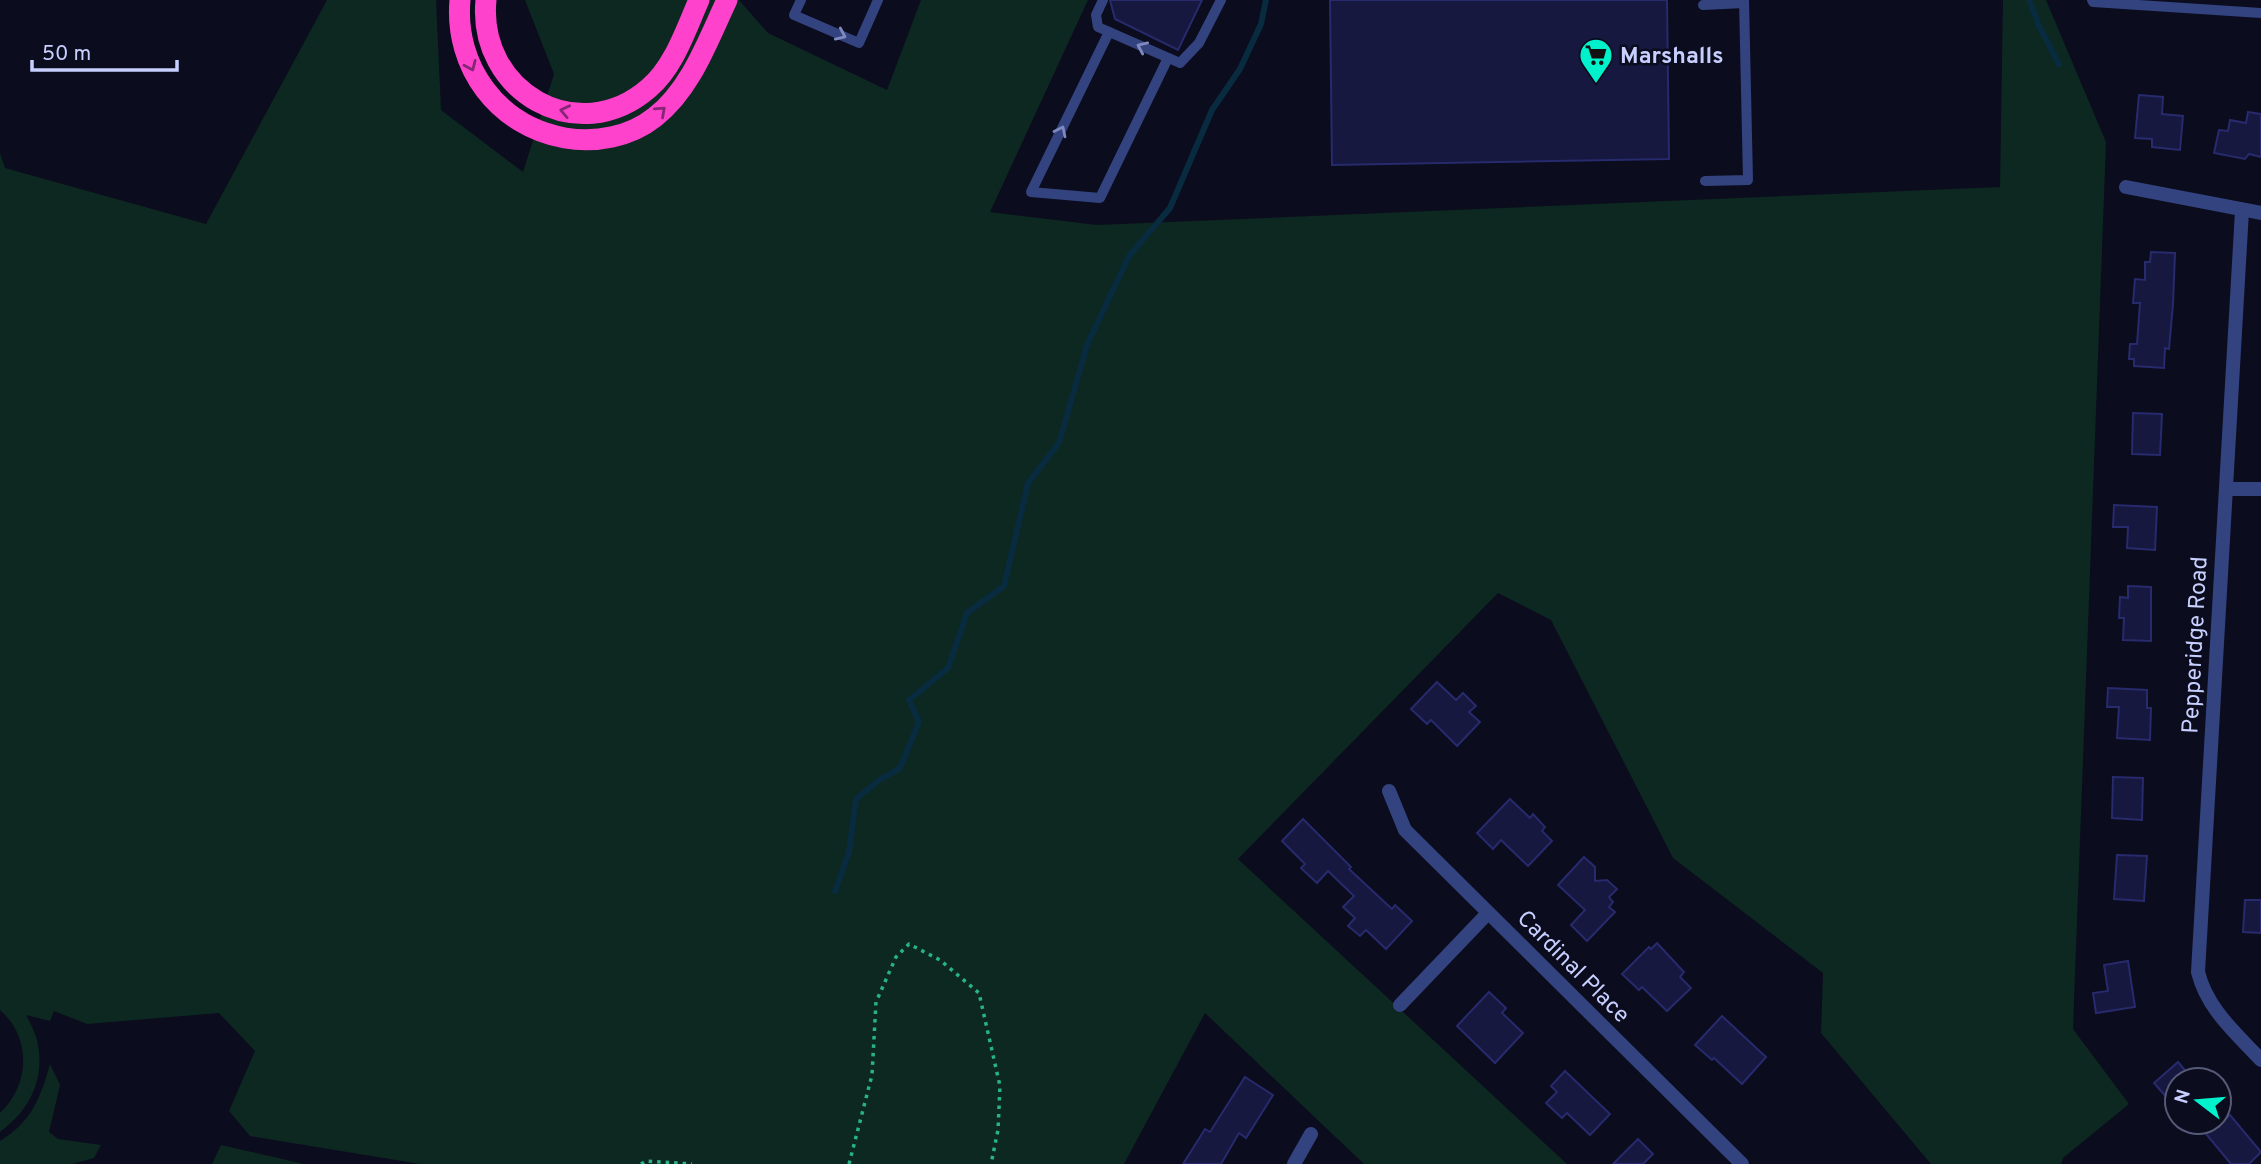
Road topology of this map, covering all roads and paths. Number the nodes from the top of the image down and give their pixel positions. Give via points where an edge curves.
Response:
1 (460, 0) edge
2 (486, 0) edge
3 (801, 0) edge
4 (1103, 0) edge
5 (1221, 0) edge
6 (2092, 0) edge
7 (699, 1) edge
8 (875, 1) edge
9 (1744, 1) edge
10 (1703, 5) dead end
11 (724, 6) edge
12 (2261, 13) edge
13 (1109, 32) junction
14 (1168, 58) junction
15 (1705, 181) dead end
16 (2126, 187) dead end
17 (2242, 211) junction
18 (2261, 213) edge
19 (2226, 489) junction
20 (2261, 489) edge
21 (1389, 791) dead end
22 (1489, 913) junction
23 (1401, 1005) dead end
24 (2261, 1060) edge
25 (1311, 1134) dead end
26 (641, 1164) edge
27 (692, 1164) edge
28 (849, 1164) edge
29 (991, 1164) edge
30 (1294, 1164) edge
31 (1742, 1164) edge

1 -> 11 highway via 463,48 488,95 512,117 539,131 587,140 632,130 667,107 692,72
7 -> 2 highway via 652,87 625,105 582,114 534,101 505,74 486,32
3 -> 8 lane via 794,15 859,43
4 - 13 lane via 1096,22
5 - 14 lane via 1199,43 1180,63
6 - 12 lane
9 - 10 lane
9 - 15 lane via 1748,180
14 -> 13 lane
14 -> 13 lane via 1100,198 1031,192
16 - 17 street
17 - 18 street
17 - 19 street, Pepperidge Road
19 - 20 street
19 - 24 street, Pepperidge Road via 2198,972 2211,1007
21 - 22 street, Cardinal Place via 1405,830
22 - 23 street
22 - 31 street, Cardinal Place
25 - 30 street
26 - 27 path
28 - 29 path via 872,1074 876,1002 896,957 909,944 940,960 979,993 1000,1086

